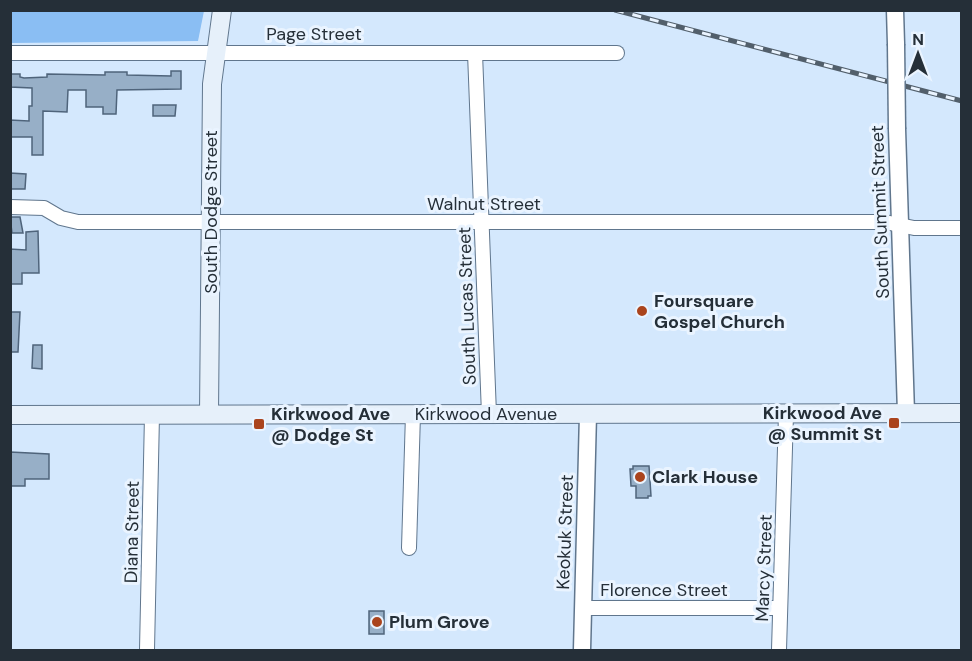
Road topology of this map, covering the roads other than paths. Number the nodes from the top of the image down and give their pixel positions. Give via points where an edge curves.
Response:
1 (222, 10) edge
2 (895, 10) edge
3 (215, 52) junction
4 (475, 52) junction
5 (617, 52) dead end
6 (10, 53) edge
7 (10, 207) edge
8 (211, 222) junction
9 (482, 222) junction
10 (900, 226) junction
11 (962, 228) edge
12 (906, 413) junction
13 (962, 413) edge
14 (152, 414) junction
15 (209, 414) junction
16 (413, 414) junction
17 (489, 414) junction
18 (588, 414) junction
19 (786, 414) junction
20 (10, 415) edge
21 (410, 548) dead end
22 (583, 608) junction
23 (780, 608) junction
24 (147, 651) edge
25 (582, 651) edge
26 (779, 651) edge

1 - 3 main road, South Dodge Street
2 - 10 street, South Summit Street, bridge
3 - 4 street, Page Street
3 - 6 street, Page Street
3 - 8 main road, South Dodge Street
4 - 5 street, Page Street
4 - 9 street, South Lucas Street
7 - 8 street, Walnut Street via 44,208 78,222
8 - 9 street, Walnut Street
8 - 15 main road, South Dodge Street
9 - 10 street, Walnut Street via 885,222
9 - 17 street, South Lucas Street
10 - 11 street, Walnut Street
10 - 12 street, South Summit Street
12 - 13 main road, Kirkwood Avenue
12 - 19 main road, Kirkwood Avenue
14 - 15 main road, Kirkwood Avenue
14 - 20 main road, Kirkwood Avenue
14 - 24 street, Diana Street
15 - 16 main road, Kirkwood Avenue
16 - 17 main road, Kirkwood Avenue
16 - 21 street
17 - 18 main road, Kirkwood Avenue
18 - 19 main road, Kirkwood Avenue
18 - 22 street, Keokuk Street
19 - 23 street, Marcy Street
22 - 23 street, Florence Street
22 - 25 street, Keokuk Street
23 - 26 street, Marcy Street

